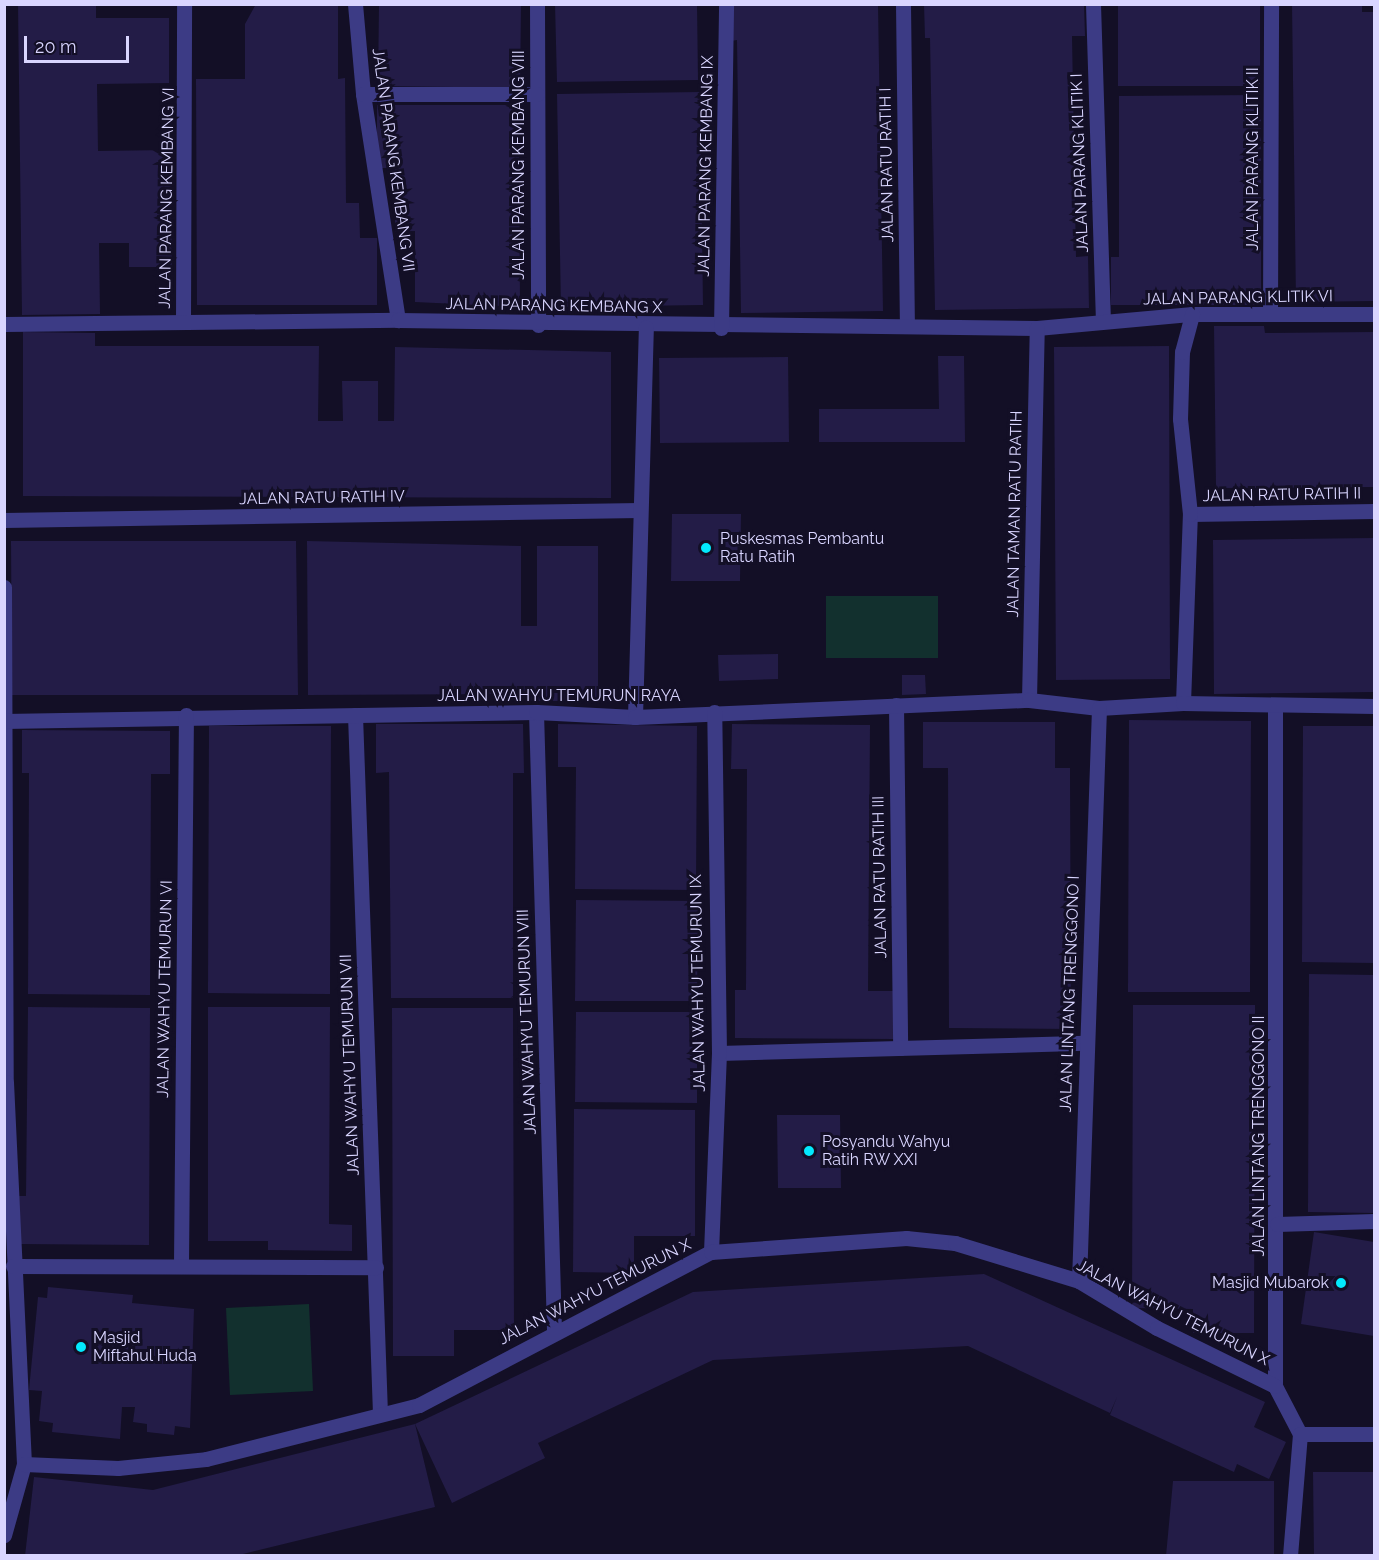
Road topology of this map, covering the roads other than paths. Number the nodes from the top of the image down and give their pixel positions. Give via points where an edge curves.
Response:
1 (184, 4) edge
2 (355, 4) edge
3 (537, 4) edge
4 (726, 4) edge
5 (903, 4) edge
6 (1093, 4) edge
7 (1271, 4) edge
8 (363, 94) junction
9 (537, 94) junction
10 (1192, 314) junction
11 (1270, 314) junction
12 (1374, 314) edge
13 (183, 320) junction
14 (398, 320) junction
15 (1103, 321) junction
16 (4, 324) edge
17 (907, 324) junction
18 (538, 325) junction
19 (646, 327) junction
20 (721, 328) junction
21 (1037, 328) junction
22 (639, 510) junction
23 (1374, 511) edge
24 (1190, 514) junction
25 (4, 520) edge
26 (4, 586) edge
27 (1029, 700) junction
28 (1183, 703) junction
29 (896, 705) junction
30 (1374, 706) edge
31 (1099, 708) junction
32 (1275, 709) junction
33 (536, 712) junction
34 (714, 712) junction
35 (186, 715) junction
36 (355, 715) junction
37 (635, 717) junction
38 (6, 721) edge
39 (5, 901) edge
40 (1085, 1043) junction
41 (900, 1048) junction
42 (719, 1053) junction
43 (5, 1082) edge
44 (1374, 1221) edge
45 (1277, 1224) junction
46 (711, 1252) junction
47 (181, 1263) junction
48 (13, 1266) junction
49 (375, 1267) junction
50 (1079, 1281) junction
51 (10, 1298) edge
52 (554, 1331) junction
53 (1275, 1386) junction
54 (380, 1414) junction
55 (1300, 1434) junction
56 (1374, 1434) edge
57 (24, 1464) junction
58 (4, 1535) edge
59 (1290, 1556) edge

1 - 13 street, JALAN PARANG KEMBANG VI
2 - 8 street, JALAN PARANG KEMBANG VII
3 - 9 street, JALAN PARANG KEMBANG VIII
4 - 20 street, JALAN PARANG KEMBANG IX
5 - 17 street, JALAN RATU RATIH I
6 - 15 street, JALAN PARANG KLITIK I
7 - 11 street, JALAN PARANG KLITIK II
8 - 9 street
8 - 14 street, JALAN PARANG KEMBANG VII
9 - 18 street, JALAN PARANG KEMBANG VIII
10 - 11 street, JALAN PARANG KLITIK VI
10 - 15 street, JALAN PARANG KLITIK VI
10 - 24 street via 1182,352 1180,419
11 - 12 street, JALAN PARANG KLITIK VI
13 - 14 street, JALAN PARANG KEMBANG X
13 - 16 street, JALAN PARANG KEMBANG X
14 - 18 street, JALAN PARANG KEMBANG X
15 - 21 street, JALAN PARANG KEMBANG X
17 - 20 street, JALAN PARANG KEMBANG X
17 - 21 street, JALAN PARANG KEMBANG X
18 - 19 street, JALAN PARANG KEMBANG X
19 - 20 street, JALAN PARANG KEMBANG X
19 - 22 street
21 - 27 street, JALAN TAMAN RATU RATIH
22 - 25 street, JALAN RATU RATIH IV
22 - 37 street
23 - 24 street, JALAN RATU RATIH II
24 - 28 street
26 - 38 street
27 - 29 street, JALAN WAHYU TEMURUN RAYA
27 - 31 street, JALAN WAHYU TEMURUN RAYA
28 - 31 street, JALAN WAHYU TEMURUN RAYA
28 - 32 street, JALAN WAHYU TEMURUN RAYA
29 - 34 street, JALAN WAHYU TEMURUN RAYA
29 - 41 street, JALAN RATU RATIH III
30 - 32 street, JALAN WAHYU TEMURUN RAYA
31 - 40 street, JALAN LINTANG TRENGGONO I
32 - 45 street, JALAN LINTANG TRENGGONO II
33 - 36 street, JALAN WAHYU TEMURUN RAYA
33 - 37 street, JALAN WAHYU TEMURUN RAYA
33 - 52 street, JALAN WAHYU TEMURUN VIII
34 - 37 street, JALAN WAHYU TEMURUN RAYA
34 - 42 street, JALAN WAHYU TEMURUN IX
35 - 36 street, JALAN WAHYU TEMURUN RAYA
35 - 38 street, JALAN WAHYU TEMURUN RAYA
35 - 47 street, JALAN WAHYU TEMURUN VI
36 - 49 street, JALAN WAHYU TEMURUN VII
38 - 39 street
39 - 43 street
40 - 41 street
40 - 50 street, JALAN LINTANG TRENGGONO I
41 - 42 street
42 - 46 street, JALAN WAHYU TEMURUN IX
43 - 48 street
44 - 45 street
45 - 53 street, JALAN LINTANG TRENGGONO II
46 - 50 street, JALAN WAHYU TEMURUN X via 906,1238 966,1246
46 - 52 street, JALAN WAHYU TEMURUN X
47 - 48 street
47 - 49 street
48 - 51 street
49 - 54 street, JALAN WAHYU TEMURUN VII
50 - 53 street, JALAN WAHYU TEMURUN X via 1157,1328
51 - 57 street
52 - 54 street, JALAN WAHYU TEMURUN X via 419,1405
53 - 55 street, JALAN LINTANG TRENGGONO II
54 - 57 street, JALAN WAHYU TEMURUN X via 206,1459 118,1468
55 - 56 street
55 - 59 street
57 - 58 street

